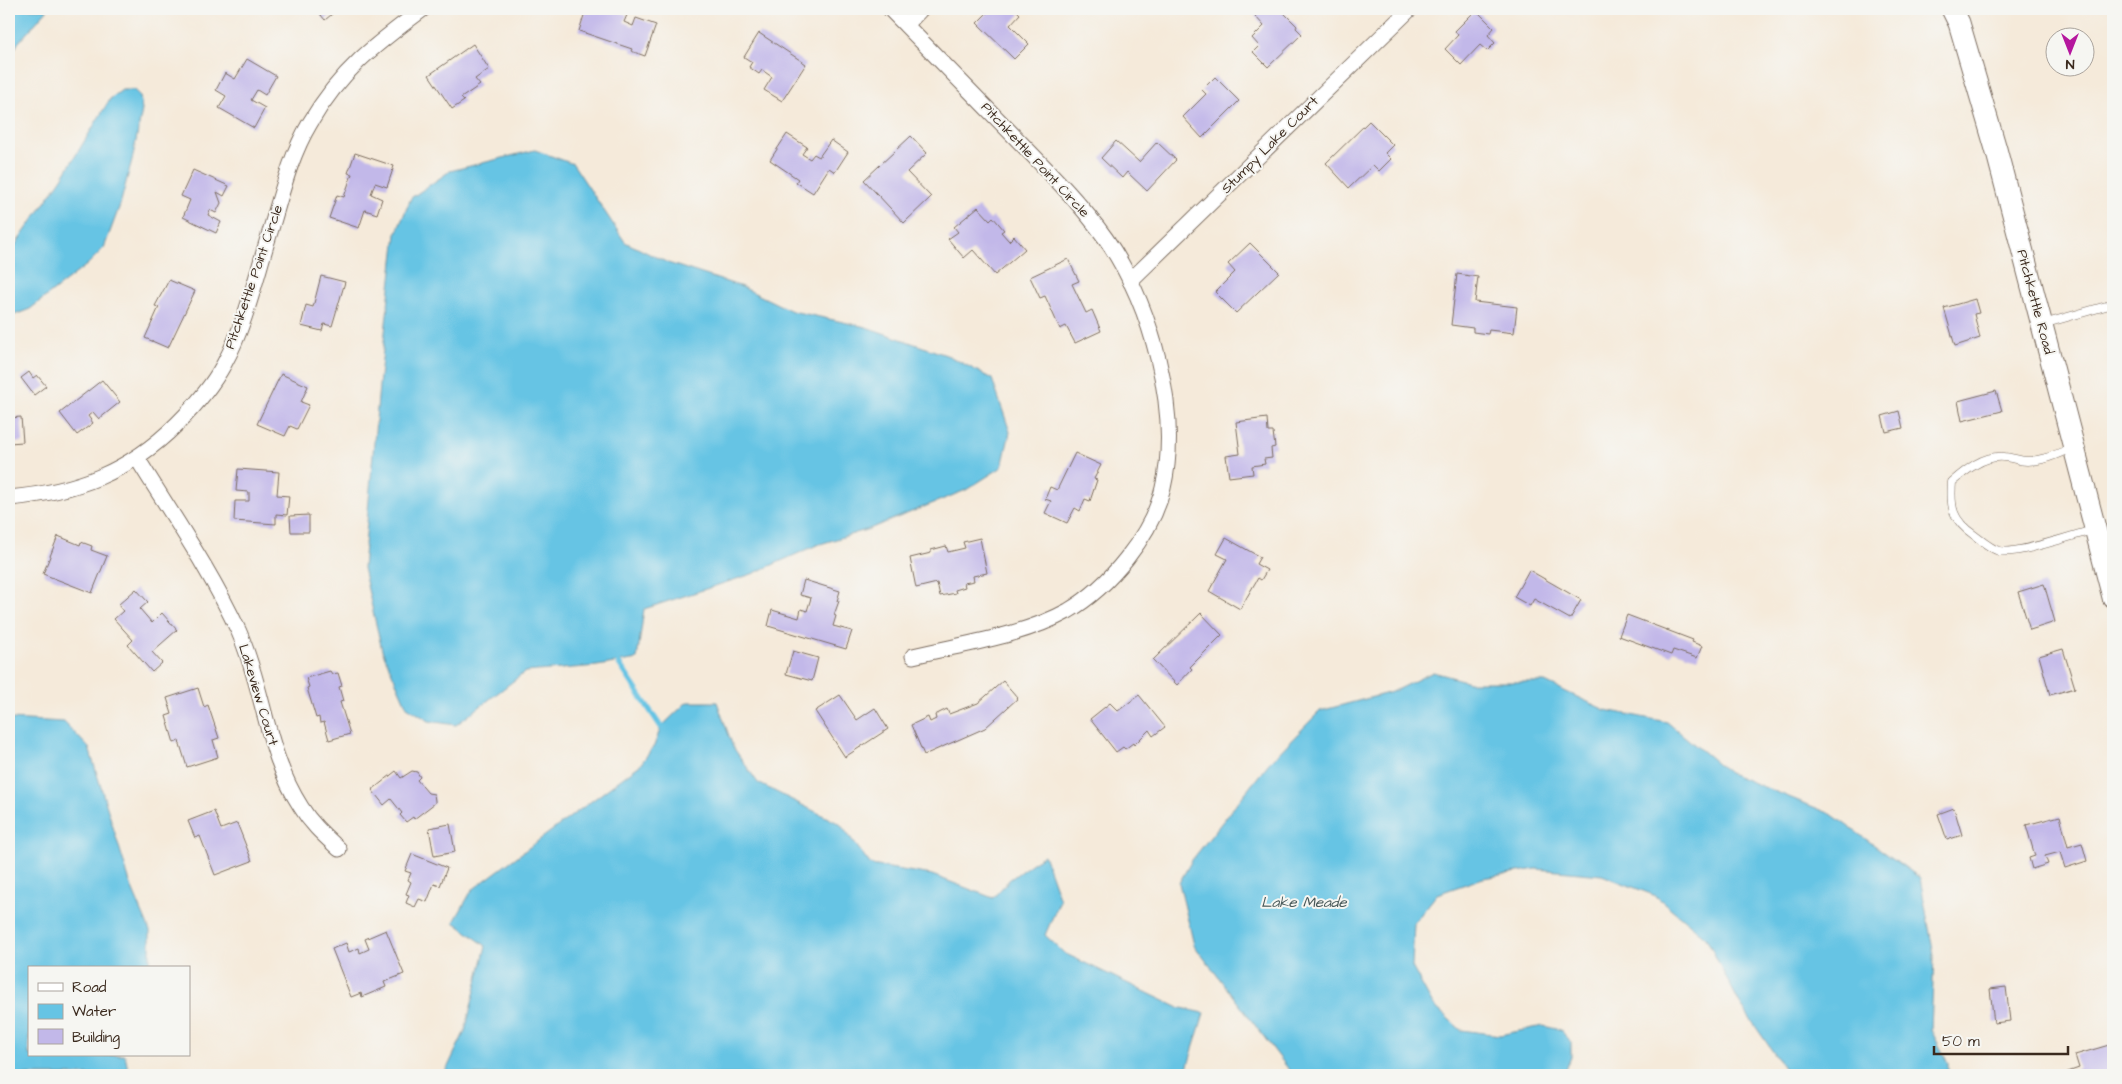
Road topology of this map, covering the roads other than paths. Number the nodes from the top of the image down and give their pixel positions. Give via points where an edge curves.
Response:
1 (423, 9) edge
2 (890, 9) edge
3 (921, 9) edge
4 (1410, 9) edge
5 (1952, 9) edge
6 (906, 25) junction
7 (1130, 281) junction
8 (2113, 304) edge
9 (2041, 324) junction
10 (2073, 447) junction
11 (137, 458) junction
12 (9, 498) edge
13 (2095, 529) junction
14 (2113, 596) edge
15 (913, 656) dead end
16 (339, 849) dead end

1 - 11 street, Pitchkettle Point Circle via 370,48 323,101 294,155 238,335 224,365 189,412
2 - 6 street, Pitchkettle Point Circle
3 - 6 street
4 - 7 street, Stumpy Lake Court
5 - 9 main road, Pitchkettle Road via 1996,149
6 - 7 street, Pitchkettle Point Circle via 1070,194 1107,240
7 - 15 street, Pitchkettle Point Circle via 1143,308 1157,355 1168,432 1162,490 1143,534 1109,578 1069,610 1023,630
8 - 9 lane
9 - 10 main road, Pitchkettle Road
10 - 13 main road, Pitchkettle Road
10 - 13 lane via 2026,462 2002,456 1967,469 1952,482 1950,498 1954,514 1962,527 1999,551 2014,551
11 - 12 street, Pitchkettle Point Circle via 72,488
11 - 16 street, Lakeview Court via 221,594 240,634 270,737 300,807 316,828
13 - 14 main road, Pitchkettle Road

